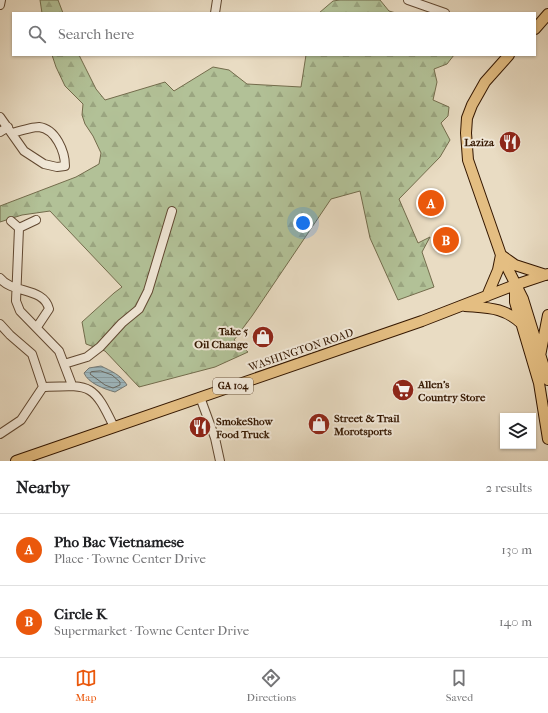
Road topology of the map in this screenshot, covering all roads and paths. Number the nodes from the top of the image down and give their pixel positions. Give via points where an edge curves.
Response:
1 (1, 0) edge
2 (217, 0) edge
3 (408, 0) edge
4 (0, 5) edge
5 (215, 12) edge
6 (442, 12) edge
7 (548, 14) edge
8 (536, 28) edge
9 (508, 56) edge
10 (0, 117) edge
11 (10, 130) junction
12 (0, 132) edge
13 (172, 211) dead end
14 (36, 220) dead end
15 (11, 221) dead end
16 (19, 228) junction
17 (502, 256) junction
18 (547, 274) edge
19 (0, 278) edge
20 (515, 285) junction
21 (16, 288) junction
22 (487, 296) junction
23 (463, 306) junction
24 (548, 315) edge
25 (0, 324) edge
26 (522, 324) junction
27 (37, 327) junction
28 (540, 356) junction
29 (64, 364) junction
30 (548, 380) edge
31 (72, 386) junction
32 (43, 387) junction
33 (200, 397) junction
34 (114, 427) junction
35 (0, 434) edge
36 (548, 439) edge
37 (16, 461) edge
38 (220, 461) edge

1 - 4 street
2 - 5 street
3 - 6 street
7 - 8 main road
9 - 17 main road via 485,82 472,105 467,118 466,133 468,160
10 - 11 street
11 - 11 street via 24,151 44,164 66,166 58,141 51,132 40,127
11 - 12 street
13 - 29 street via 148,291 138,309 87,357
14 - 16 street
15 - 16 street
16 - 21 street
17 - 18 main road via 515,265
17 - 20 main road
17 - 22 main road
18 - 20 main road, WASHINGTON ROAD / GA 104
19 - 21 street
20 - 22 main road, WASHINGTON ROAD / GA 104
20 - 26 main road via 515,302
20 - 28 main road via 523,299
21 - 27 street via 16,301 20,311
21 - 27 street via 42,297 47,302 49,309
22 - 23 main road, WASHINGTON ROAD / GA 104
23 - 26 main road via 503,311 511,314
23 - 33 main road, WASHINGTON ROAD / GA 104
24 - 28 main road
25 - 32 street via 32,354
26 - 36 main road via 539,383
27 - 29 street via 59,351
28 - 30 main road
29 - 31 street
31 - 32 street
31 - 34 street via 86,388 97,395
32 - 35 street via 21,420
33 - 34 main road, WASHINGTON ROAD / GA 104
33 - 38 street via 215,438
34 - 37 main road, WASHINGTON ROAD / GA 104

